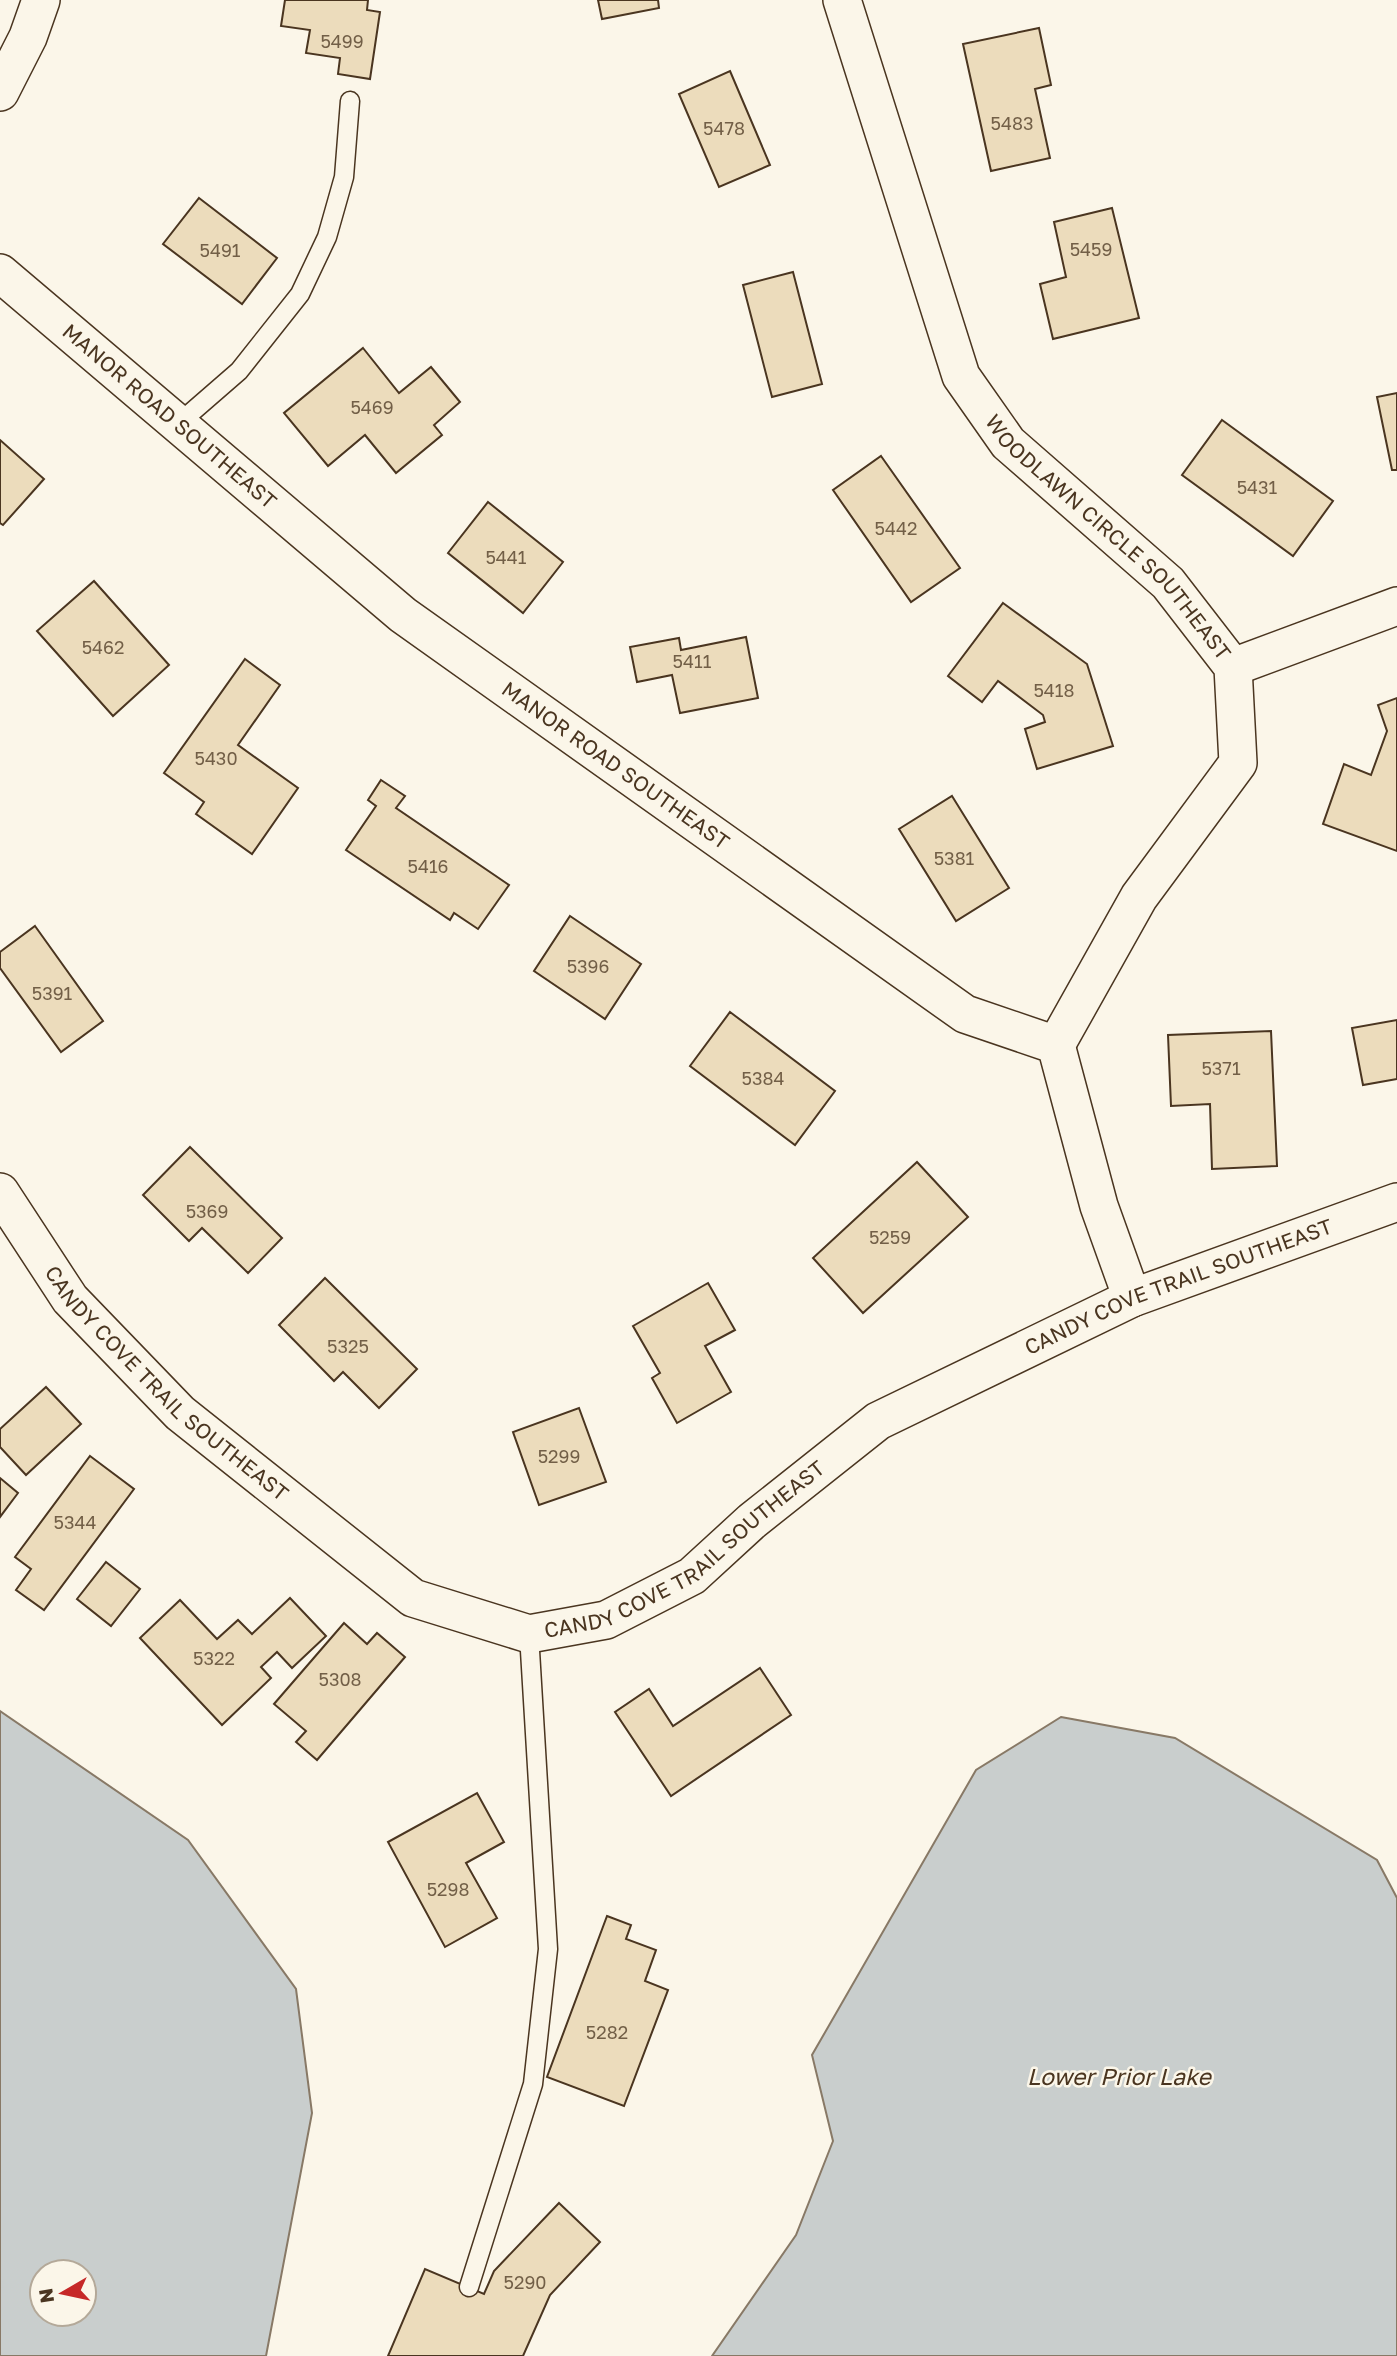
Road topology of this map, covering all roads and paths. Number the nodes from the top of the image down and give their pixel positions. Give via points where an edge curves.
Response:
1 (41, 0) edge
2 (842, 0) edge
3 (0, 92) edge
4 (350, 101) dead end
5 (0, 273) edge
6 (177, 424) junction
7 (1397, 606) edge
8 (1233, 667) junction
9 (1056, 1045) junction
10 (0, 1192) edge
11 (1397, 1202) edge
12 (1132, 1298) junction
13 (529, 1634) junction
14 (469, 2287) dead end

1 - 3 street
2 - 8 street, WOODLAWN CIRCLE SOUTHEAST via 961,376 1008,443 1168,583
4 - 6 lane via 344,177 327,237 300,294 239,371
5 - 6 street, MANOR ROAD SOUTHEAST
6 - 9 street, MANOR ROAD SOUTHEAST via 403,615 942,998 965,1014
7 - 8 street
8 - 9 street, WOODLAWN CIRCLE SOUTHEAST via 1238,763 1139,897
9 - 12 street via 1099,1206
10 - 13 street, CANDY COVE TRAIL SOUTHEAST via 70,1299 180,1413 413,1598
11 - 12 street, CANDY COVE TRAIL SOUTHEAST
12 - 13 street, CANDY COVE TRAIL SOUTHEAST via 878,1421 752,1521 692,1576 607,1620
13 - 14 lane via 548,1949 533,2084

